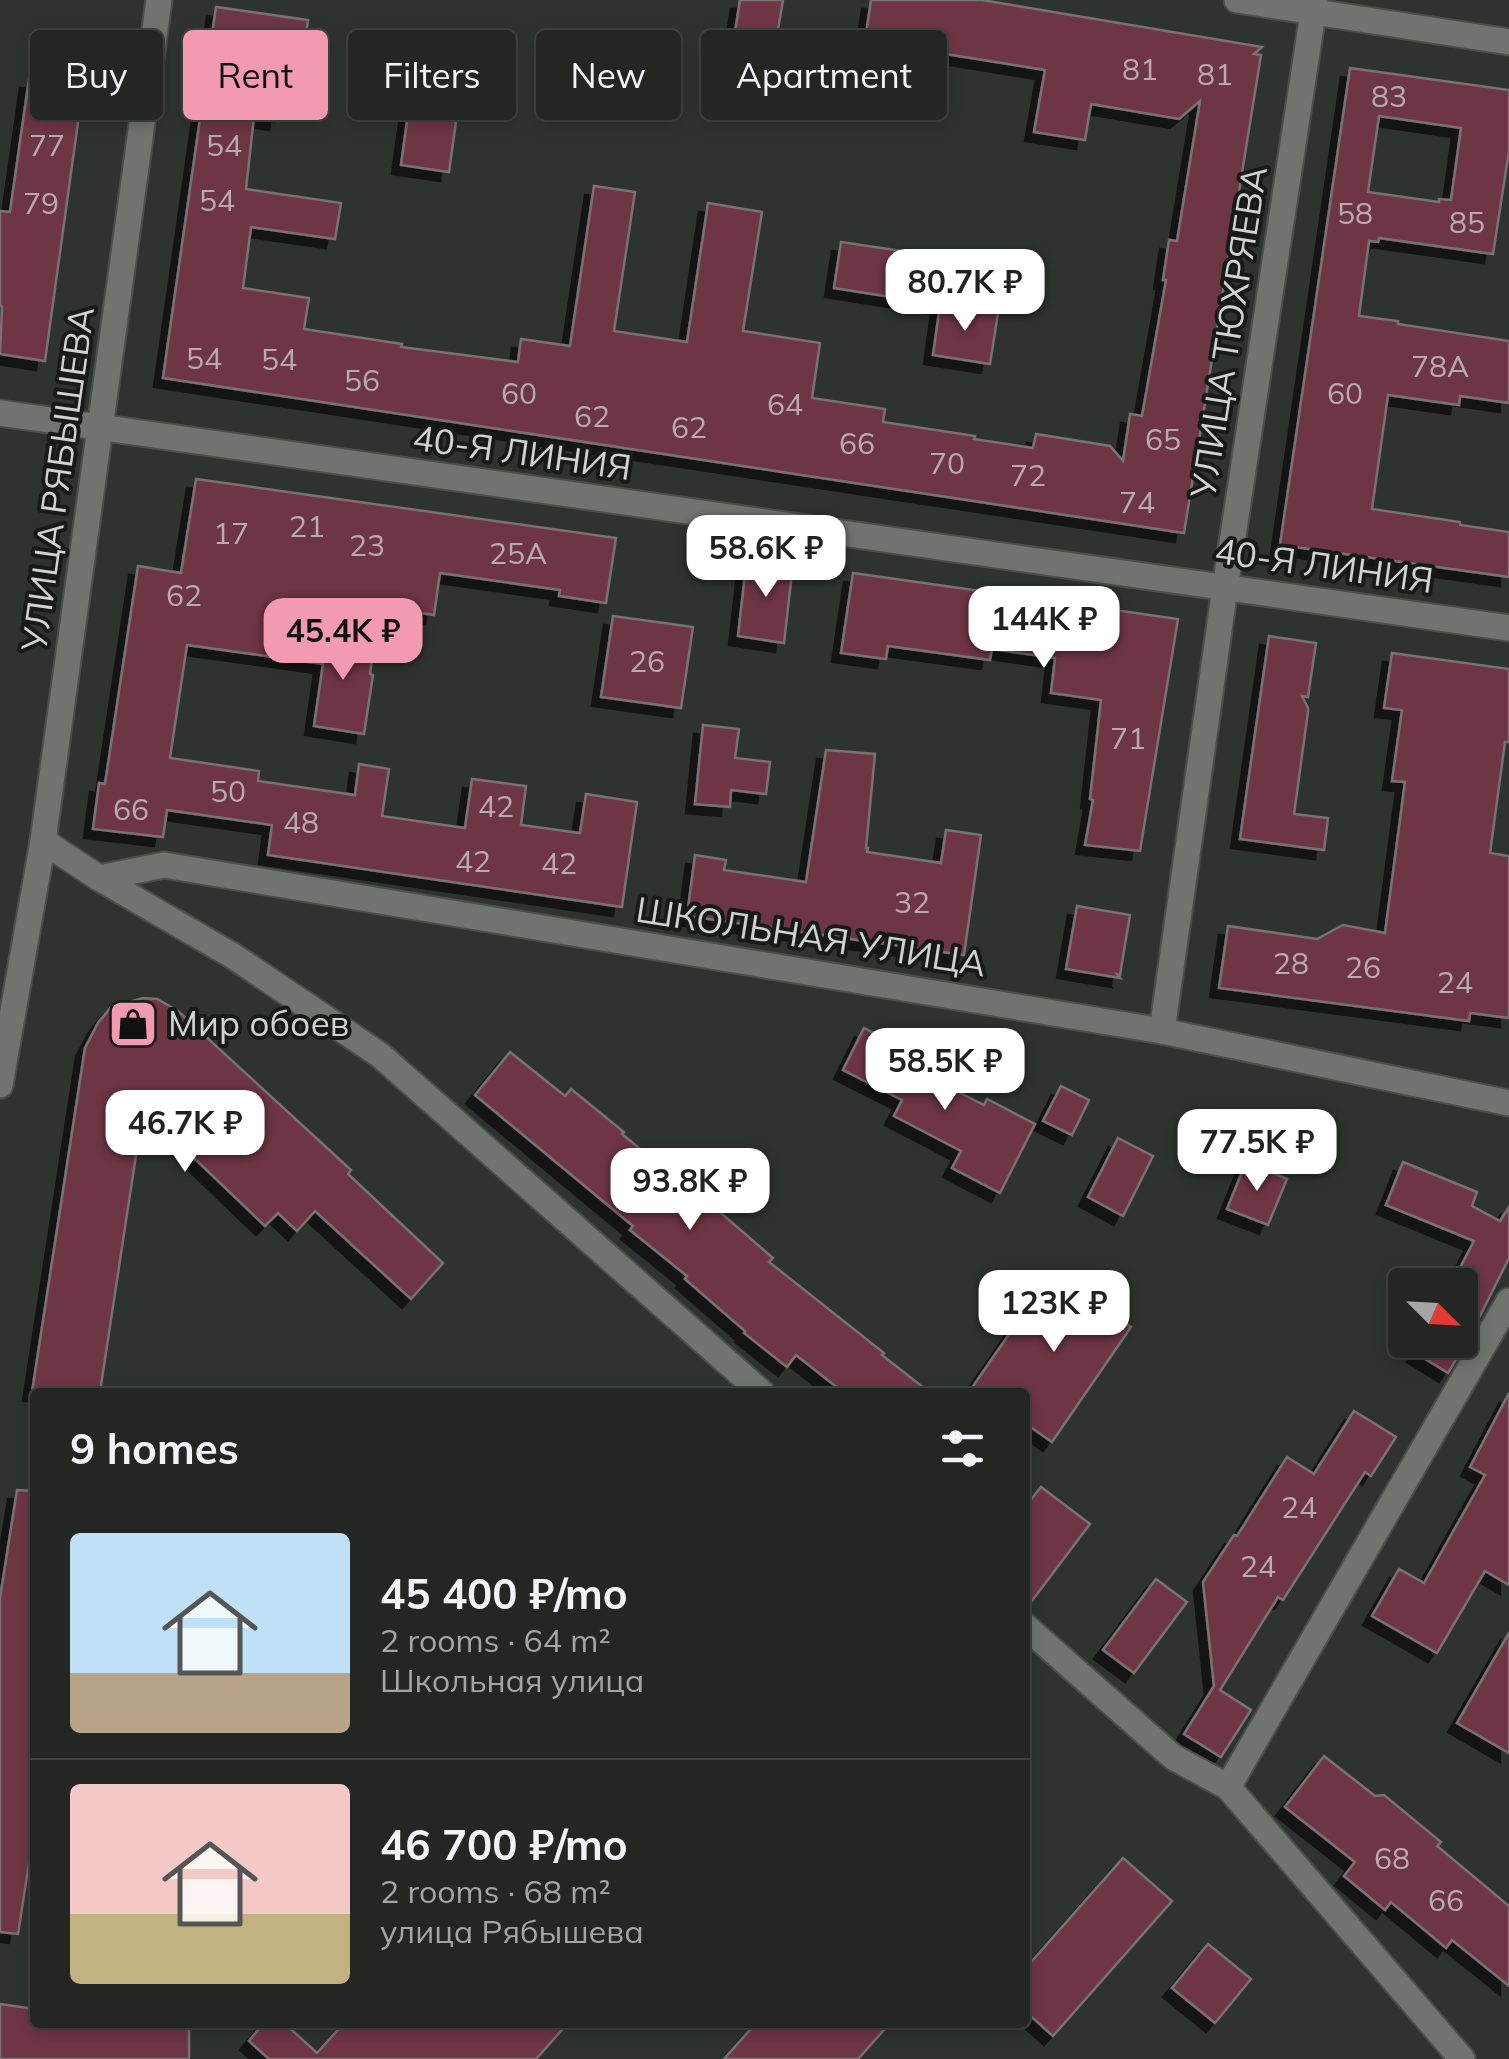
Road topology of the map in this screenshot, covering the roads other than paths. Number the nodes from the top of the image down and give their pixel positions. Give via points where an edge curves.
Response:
1 (159, 0) edge
2 (1238, 0) edge
3 (1314, 6) edge
4 (1509, 42) edge
5 (0, 412) edge
6 (100, 428) junction
7 (1225, 588) junction
8 (1509, 628) edge
9 (43, 841) junction
10 (99, 878) junction
11 (1162, 1031) junction
12 (0, 1085) edge
13 (1509, 1103) edge
14 (1509, 1301) edge
15 (756, 1388) edge
16 (1030, 1630) edge
17 (1228, 1786) junction
18 (1462, 2059) edge

1 - 6 street, УЛИЦА РЯБЫШЕВА
2 - 3 street
3 - 4 street
3 - 7 street, УЛИЦА ТЮХРЯЕВА
5 - 6 street, 40-Я ЛИНИЯ
6 - 7 street, 40-Я ЛИНИЯ
6 - 9 street, УЛИЦА РЯБЫШЕВА
7 - 8 street, 40-Я ЛИНИЯ
7 - 11 street, УЛИЦА ТЮХРЯЕВА
9 - 10 street
9 - 12 street, УЛИЦА РЯБЫШЕВА
10 - 11 street, ШКОЛЬНАЯ УЛИЦА via 164,865
10 - 15 street via 233,956 380,1055
11 - 13 street, ШКОЛЬНАЯ УЛИЦА
14 - 17 street
16 - 17 street via 1173,1757
17 - 18 street

